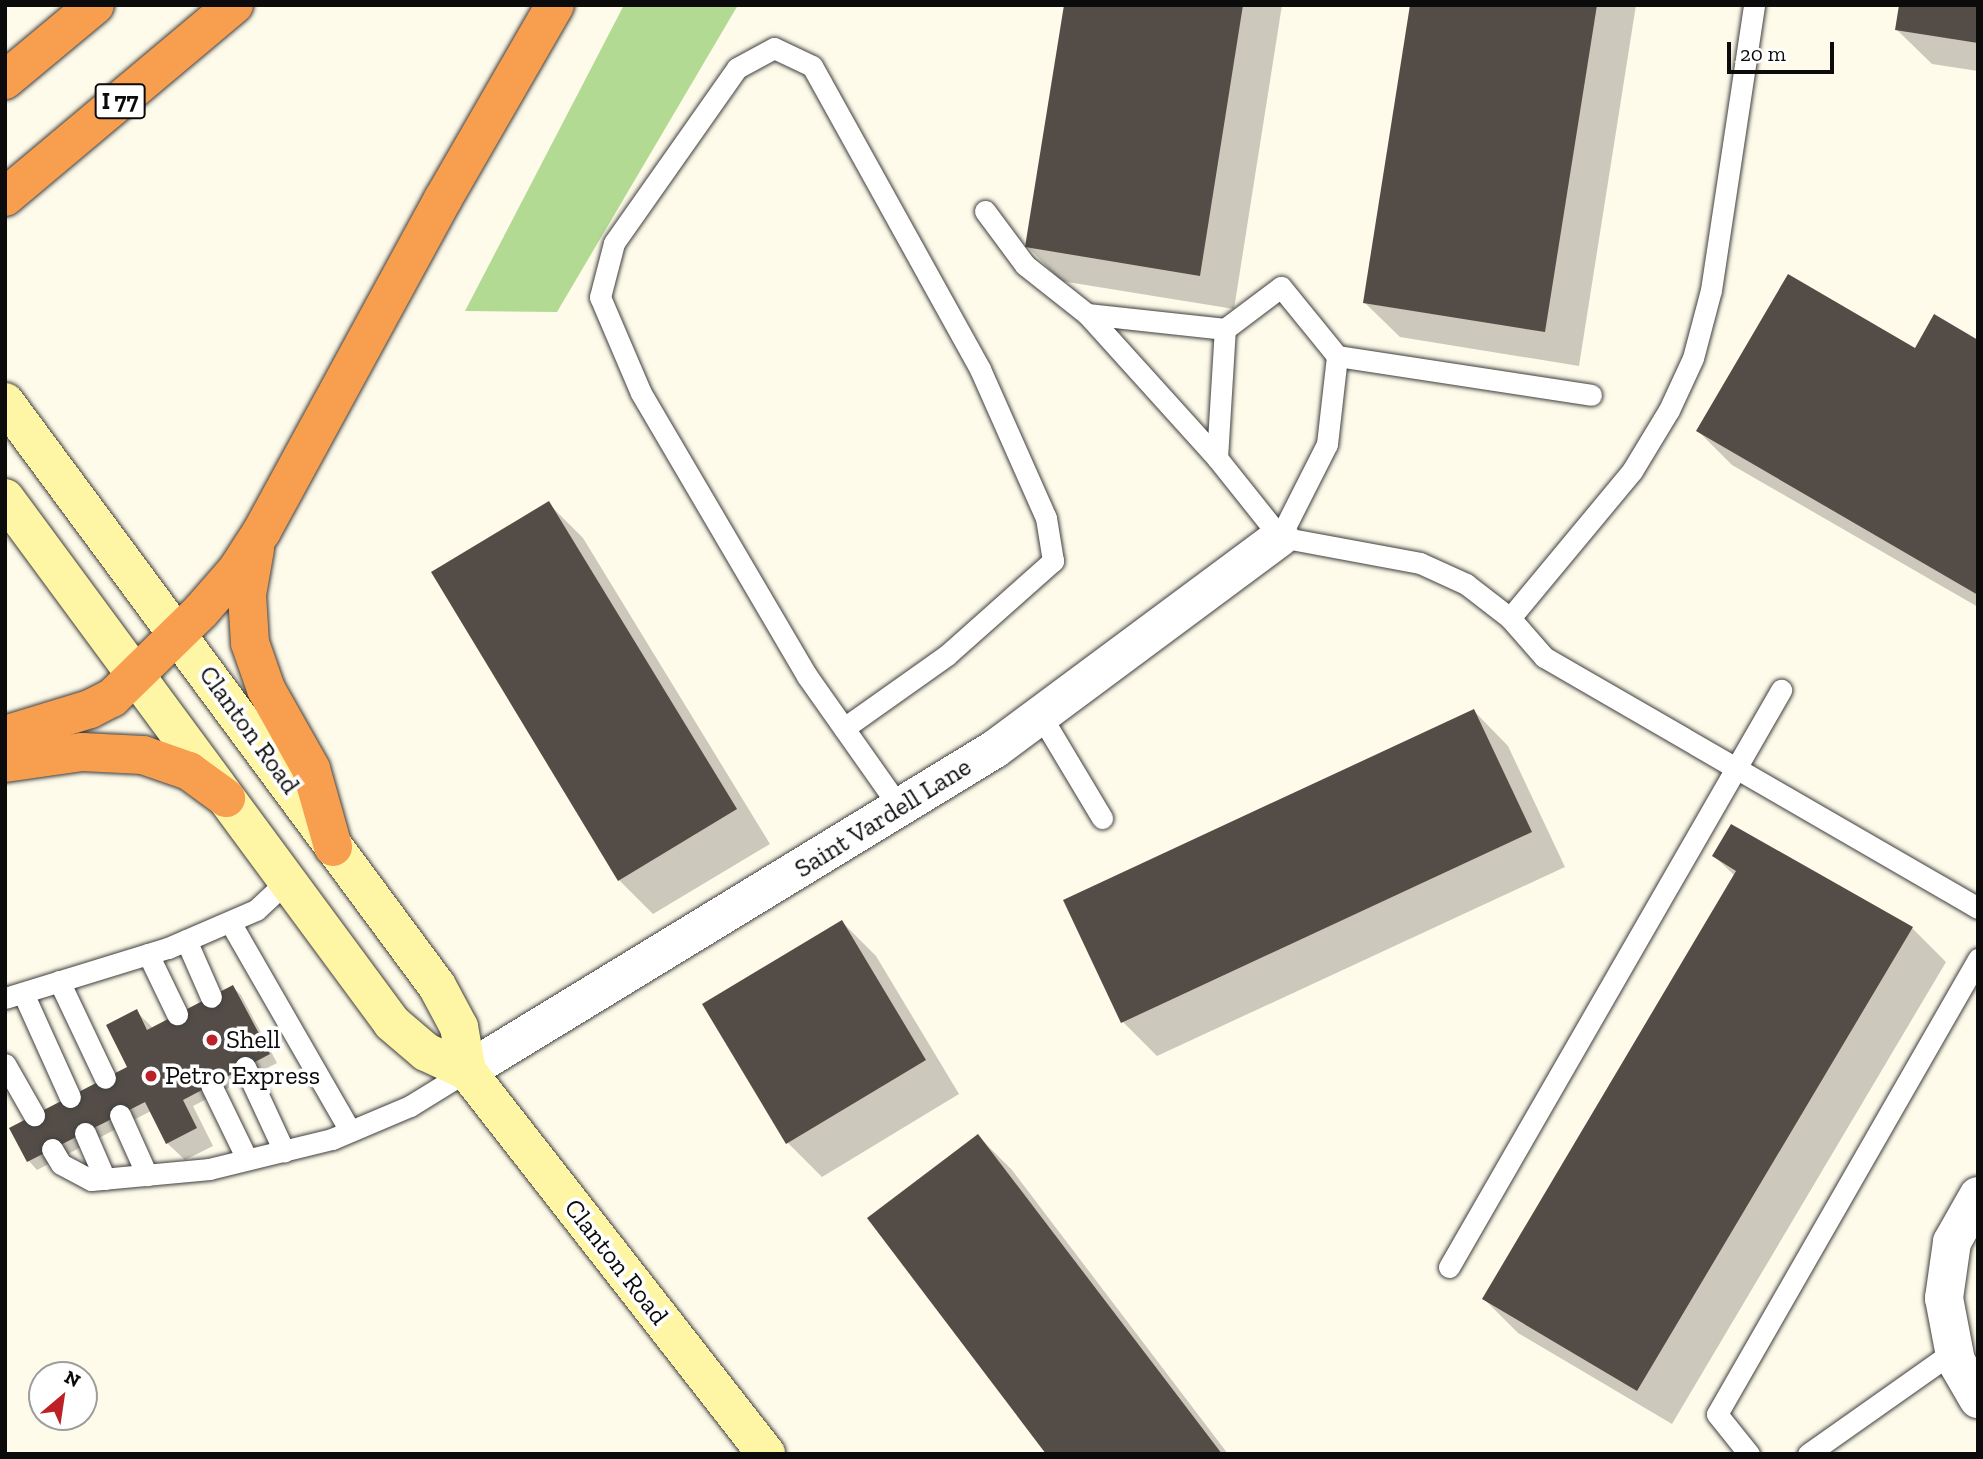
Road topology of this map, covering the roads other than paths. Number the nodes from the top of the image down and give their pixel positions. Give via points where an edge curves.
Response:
1 (95, 5) edge
2 (234, 5) edge
3 (555, 5) edge
4 (1754, 5) edge
5 (5, 80) edge
6 (5, 197) edge
7 (985, 211) dead end
8 (1087, 314) junction
9 (1225, 329) junction
10 (1337, 356) junction
11 (1591, 395) dead end
12 (5, 402) edge
13 (1217, 458) junction
14 (5, 498) edge
15 (262, 531) junction
16 (1280, 537) junction
17 (1510, 618) junction
18 (179, 634) junction
19 (136, 677) junction
20 (1780, 690) dead end
21 (1041, 716) junction
22 (844, 728) junction
23 (5, 735) edge
24 (5, 763) edge
25 (1735, 768) junction
26 (226, 798) junction
27 (900, 807) junction
28 (1102, 818) dead end
29 (333, 847) junction
30 (286, 883) junction
31 (1978, 908) edge
32 (230, 922) junction
33 (186, 940) junction
34 (148, 954) junction
35 (1978, 959) edge
36 (59, 981) junction
37 (14, 995) edge
38 (211, 997) dead end
39 (177, 1014) dead end
40 (5, 1064) edge
41 (245, 1067) dead end
42 (467, 1070) junction
43 (105, 1078) dead end
44 (211, 1085) dead end
45 (70, 1097) dead end
46 (34, 1115) dead end
47 (120, 1115) dead end
48 (350, 1131) junction
49 (85, 1133) dead end
50 (52, 1149) dead end
51 (284, 1151) junction
52 (247, 1160) junction
53 (147, 1175) junction
54 (105, 1178) junction
55 (1978, 1196) edge
56 (1448, 1267) dead end
57 (1962, 1355) edge
58 (1978, 1399) edge
59 (766, 1454) edge
60 (1749, 1454) edge
61 (1808, 1454) edge

1 - 5 highway
2 - 6 highway, I 77
3 - 15 highway
4 - 17 lane via 1711,290 1693,358 1669,410 1632,471
7 - 8 lane via 1025,265
8 - 9 lane
8 - 13 lane
9 - 10 lane via 1281,287
9 - 13 lane
10 - 11 lane
10 - 16 lane via 1326,444
12 - 18 main road, Clanton Road
13 - 16 lane
14 - 19 main road, Clanton Road
15 - 18 highway via 220,591
15 - 29 highway via 248,578 250,643 266,689 311,769
16 - 17 lane via 1420,562 1465,583
16 - 21 street, Saint Vardell Lane
17 - 25 lane via 1544,657
18 - 19 highway
18 - 29 main road, Clanton Road
19 - 23 highway via 103,704
19 - 26 main road, Clanton Road
20 - 25 lane
21 - 27 street, Saint Vardell Lane
21 - 28 lane
22 - 22 lane via 807,676 641,393 600,297 614,243 737,68 774,48 812,66 980,369 1046,518 1053,561 947,655
22 - 27 lane
24 - 26 highway via 82,752 143,755 189,771
25 - 31 lane
25 - 56 lane
26 - 30 main road, Clanton Road
27 - 42 street, Saint Vardell Lane
29 - 42 main road, Clanton Road via 445,1000 459,1027
30 - 32 lane via 256,910
30 - 42 main road, Clanton Road via 392,1023 426,1052
32 - 33 lane
32 - 48 lane
33 - 34 lane
33 - 38 lane
34 - 36 lane
34 - 39 lane
35 - 60 lane via 1717,1414
36 - 37 lane
36 - 43 lane
37 - 45 lane
40 - 46 lane
41 - 51 lane
42 - 48 lane via 410,1106
42 - 59 main road, Clanton Road
44 - 52 lane
47 - 53 lane
48 - 51 lane
49 - 54 lane
50 - 54 lane via 61,1164 91,1180
51 - 52 lane
52 - 53 lane
53 - 54 lane
55 - 57 street via 1948,1255 1944,1298
57 - 58 street
57 - 61 lane

